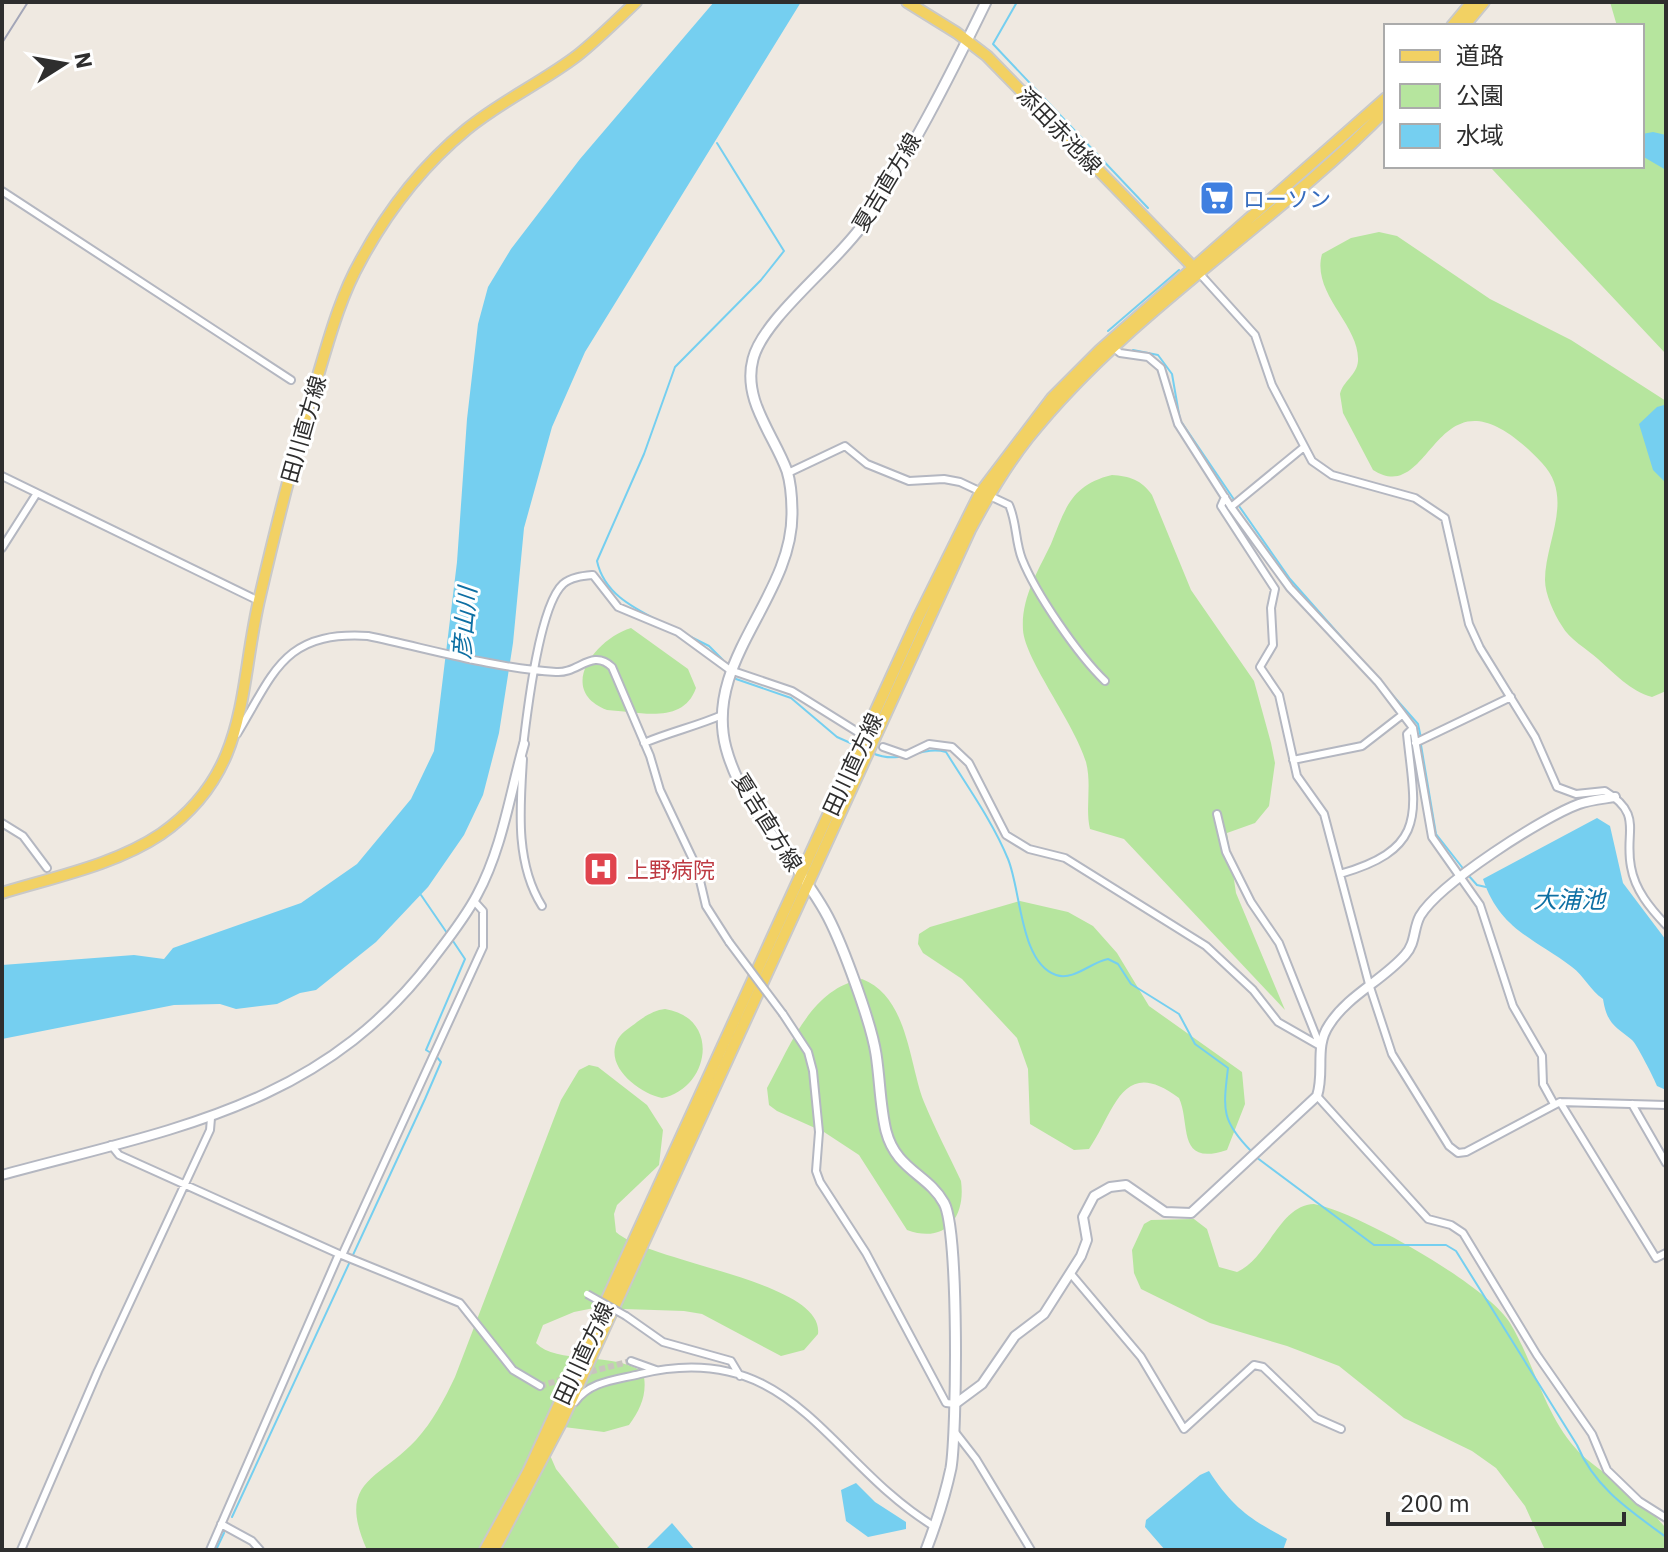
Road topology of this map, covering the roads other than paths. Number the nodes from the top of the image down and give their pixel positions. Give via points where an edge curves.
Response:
1 (636, 2) edge
2 (907, 2) edge
3 (986, 2) edge
4 (1472, 2) edge
5 (1484, 2) edge
6 (1454, 24) edge
7 (1466, 24) edge
8 (968, 41) junction
9 (1384, 100) edge
10 (1384, 112) edge
11 (2, 191) edge
12 (1197, 271) junction
13 (1114, 348) junction
14 (291, 380) dead end
15 (1304, 447) junction
16 (788, 473) junction
17 (2, 476) edge
18 (37, 493) junction
19 (984, 495) junction
20 (1225, 497) junction
21 (1235, 504) junction
22 (2, 548) edge
23 (259, 601) junction
24 (536, 670) junction
25 (730, 670) junction
26 (1105, 681) dead end
27 (1511, 697) junction
28 (722, 715) junction
29 (1402, 715) junction
30 (1413, 728) junction
31 (856, 731) dead end
32 (235, 737) junction
33 (644, 743) junction
34 (1415, 743) junction
35 (524, 744) junction
36 (883, 747) dead end
37 (1293, 760) junction
38 (1615, 797) junction
39 (1217, 814) dead end
40 (2, 823) edge
41 (47, 868) dead end
42 (1340, 874) junction
43 (1462, 877) junction
44 (804, 879) junction
45 (2, 893) edge
46 (474, 901) junction
47 (542, 906) dead end
48 (1666, 925) edge
49 (1369, 984) junction
50 (1320, 1046) junction
51 (1317, 1096) junction
52 (1557, 1103) junction
53 (1632, 1104) junction
54 (1666, 1105) edge
55 (211, 1118) junction
56 (111, 1145) junction
57 (1666, 1163) edge
58 (2, 1175) edge
59 (186, 1183) junction
60 (341, 1253) junction
61 (1666, 1253) edge
62 (1071, 1274) junction
63 (587, 1294) dead end
64 (631, 1361) tunnel mouth
65 (656, 1370) junction
66 (740, 1376) junction
67 (540, 1386) dead end
68 (955, 1404) junction
69 (561, 1423) junction
70 (1341, 1429) dead end
71 (955, 1432) junction
72 (1666, 1518) edge
73 (221, 1524) junction
74 (935, 1527) junction
75 (21, 1550) edge
76 (210, 1550) edge
77 (260, 1550) edge
78 (485, 1550) edge
79 (494, 1550) edge
80 (926, 1550) edge
81 (1031, 1550) edge

1 - 23 main road, 田川直方線 via 577,56 469,127 438,154 375,235 336,316
2 - 8 main road, 添田赤池線
3 - 8 main road, 夏吉直方線
4 - 6 main road
5 - 7 main road
8 - 12 main road, 添田赤池線
8 - 16 main road, 夏吉直方線 via 863,224 762,336 754,355 756,407
9 - 12 main road, 田川直方線
10 - 12 main road, 田川直方線
11 - 14 street
12 - 13 main road, 田川直方線
12 - 15 street via 1255,335 1272,385
12 - 19 main road, 田川直方線 via 1071,377 1017,439
13 - 19 main road, 田川直方線 via 1030,435
13 - 20 street via 1148,357 1161,368 1178,424
15 - 21 street
15 - 27 street via 1312,461 1332,475 1415,498 1445,518 1469,624
16 - 19 street via 845,446 867,464 909,481 944,479
16 - 25 main road, 夏吉直方線 via 789,543
17 - 18 street
18 - 22 street
18 - 23 street
19 - 26 street via 1009,505 1024,564 1076,648
19 - 44 main road, 田川直方線 via 919,616
20 - 21 street
20 - 37 street via 1221,506 1275,589 1273,645 1260,667 1279,695
21 - 29 street via 1290,588
23 - 32 main road, 田川直方線
24 - 25 street via 549,611 563,584 593,575 618,607 678,632
24 - 32 street via 368,636 316,640 283,660
24 - 33 street via 562,673 604,660 612,667
24 - 35 street
25 - 28 main road, 夏吉直方線
25 - 31 street via 792,691
27 - 34 street
27 - 38 street via 1557,787 1576,794 1605,791
28 - 33 street
28 - 44 main road, 夏吉直方線 via 735,772
29 - 30 street
29 - 37 street via 1362,746
30 - 34 street
30 - 42 street via 1407,734 1414,807 1409,832 1376,864
32 - 45 main road, 田川直方線 via 199,796 160,834 102,862
33 - 68 street, bridge via 697,868 706,906 808,1052 820,1182 866,1253 946,1403
34 - 43 street via 1432,837
35 - 46 street via 494,857
35 - 47 street via 522,847 529,882
36 - 50 street via 906,755 929,744 952,747 969,763 1006,835 1029,849 1065,858 1206,946 1278,1022
37 - 42 street via 1297,776 1324,814
38 - 43 street via 1579,804 1510,841
38 - 48 street via 1632,820 1630,865 1636,885
39 - 50 street via 1226,852 1279,943
40 - 41 street via 23,836
42 - 49 street
43 - 49 street via 1420,916 1413,945 1403,958
43 - 52 street via 1480,905 1513,1006 1542,1056 1543,1084
44 - 68 main road, 夏吉直方線 via 829,919 867,1020 887,1136 902,1164 946,1206
44 - 69 main road, 田川直方線
44 - 78 main road, 田川直方線 via 528,1472
46 - 55 street via 419,977 358,1037 299,1080
46 - 60 street via 483,911 483,947
49 - 50 street via 1328,1026
49 - 52 street via 1392,1054 1458,1153
50 - 51 street
51 - 62 street via 1191,1213 1165,1212 1126,1185 1094,1196 1083,1217 1087,1240
51 - 72 street via 1428,1219 1463,1233 1592,1434 1607,1470
52 - 53 street
52 - 61 street via 1656,1258
53 - 54 street
53 - 57 street
55 - 56 street
55 - 59 street
56 - 58 street
56 - 59 street via 119,1155
59 - 60 street
59 - 75 street
60 - 67 street via 460,1303 513,1370
60 - 73 street
62 - 68 street via 1044,1314 1015,1336 982,1384
62 - 70 street via 1141,1357 1184,1429 1254,1365 1263,1367 1316,1418
63 - 66 street, bridge via 663,1342 731,1361
64 - 65 street
65 - 66 street via 716,1370
65 - 69 street via 582,1392
66 - 74 street via 789,1397 888,1493
68 - 71 main road, 夏吉直方線
69 - 79 main road, 田川直方線
71 - 74 main road, 夏吉直方線
71 - 81 street
73 - 76 street
73 - 77 street
74 - 80 main road, 夏吉直方線

